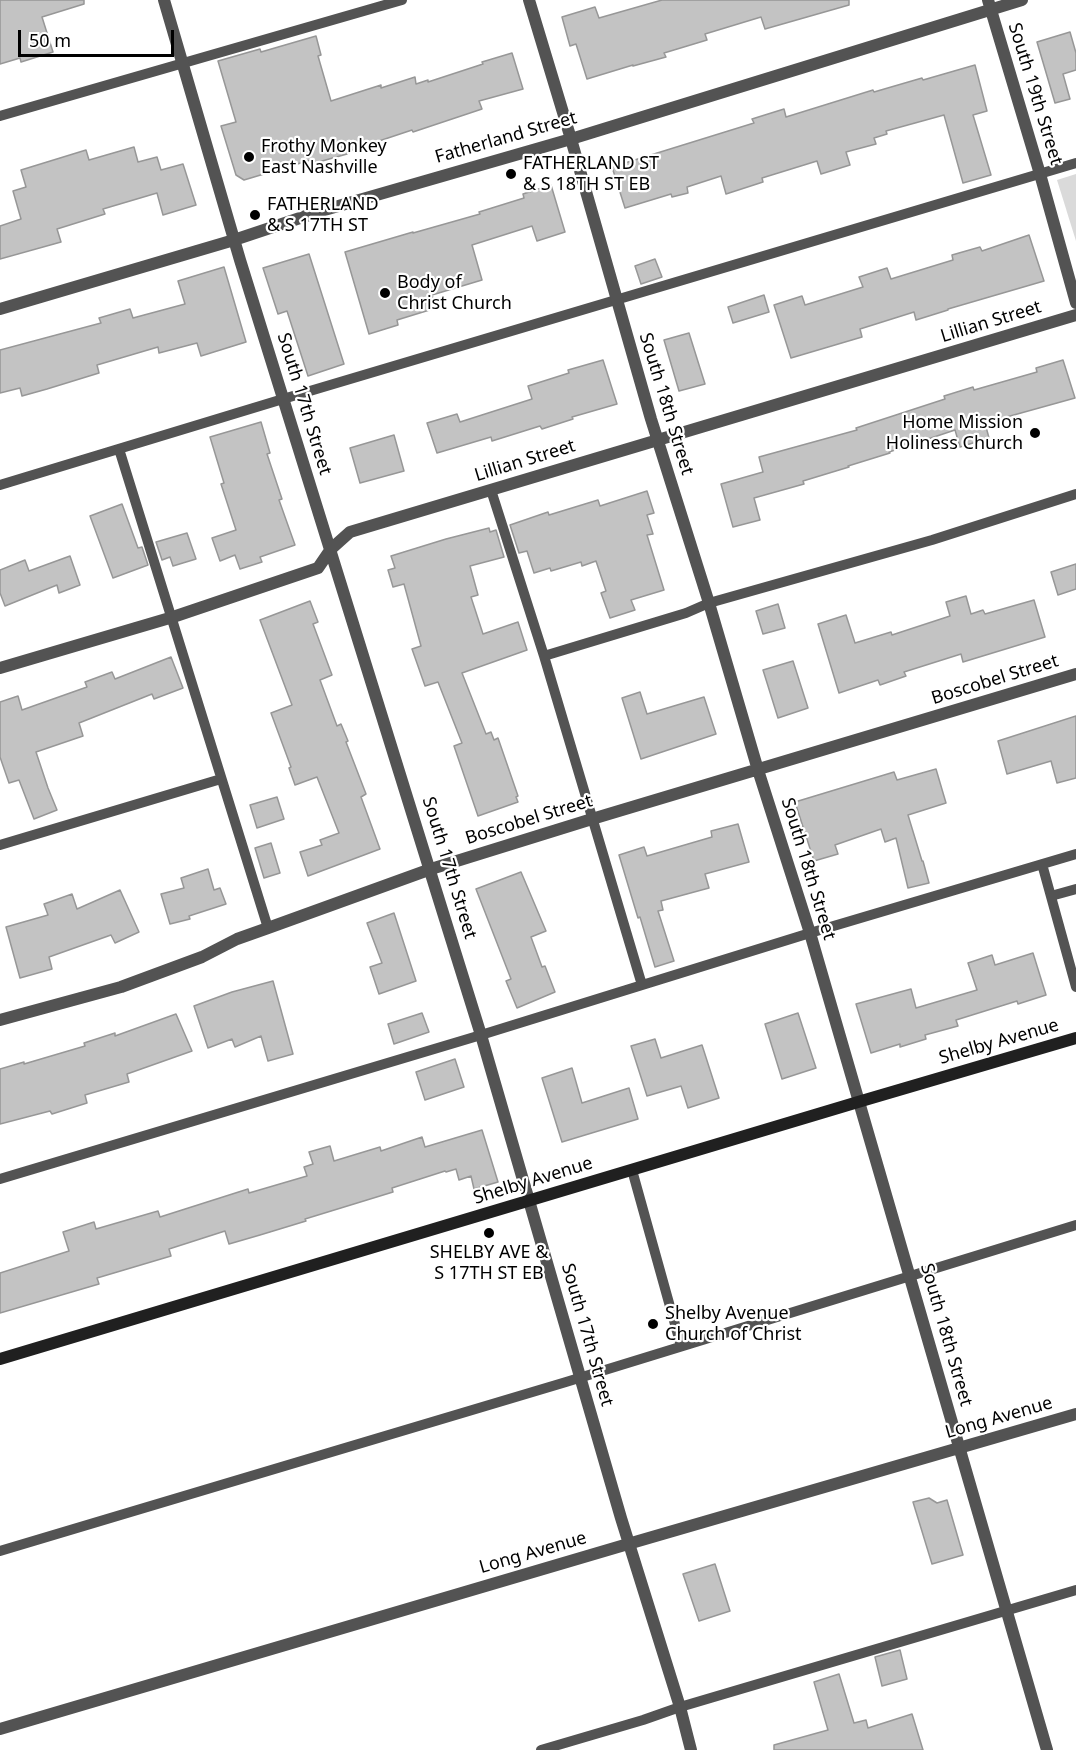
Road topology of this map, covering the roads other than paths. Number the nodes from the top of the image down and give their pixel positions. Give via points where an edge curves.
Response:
1 (164, 0) edge
2 (402, 0) edge
3 (529, 0) edge
4 (1022, 0) edge
5 (989, 5) edge
6 (182, 64) junction
7 (0, 116) edge
8 (571, 139) junction
9 (1076, 163) edge
10 (1040, 174) junction
11 (234, 240) junction
12 (1074, 290) edge
13 (616, 300) junction
14 (1076, 303) edge
15 (0, 309) edge
16 (1076, 315) edge
17 (283, 399) junction
18 (657, 439) junction
19 (119, 449) junction
20 (0, 485) edge
21 (491, 490) junction
22 (1076, 494) edge
23 (331, 549) junction
24 (709, 603) junction
25 (173, 617) junction
26 (544, 656) junction
27 (0, 668) edge
28 (1076, 674) edge
29 (758, 770) junction
30 (221, 779) junction
31 (592, 819) junction
32 (0, 845) edge
33 (1076, 854) edge
34 (1042, 864) junction
35 (431, 869) junction
36 (1076, 890) edge
37 (1051, 896) junction
38 (267, 928) junction
39 (810, 933) junction
40 (642, 985) junction
41 (1076, 987) edge
42 (0, 1020) edge
43 (481, 1035) junction
44 (1076, 1038) edge
45 (858, 1102) junction
46 (632, 1170) junction
47 (0, 1179) edge
48 (529, 1201) junction
49 (1076, 1225) edge
50 (909, 1276) junction
51 (681, 1346) junction
52 (0, 1359) edge
53 (580, 1377) junction
54 (1076, 1414) edge
55 (960, 1448) junction
56 (628, 1544) junction
57 (0, 1551) edge
58 (1076, 1590) edge
59 (1007, 1611) junction
60 (680, 1707) junction
61 (0, 1729) edge
62 (541, 1750) edge
63 (691, 1750) edge
64 (1047, 1750) edge

1 - 6 street, South 17th Street
2 - 6 lane
3 - 8 street, South 18th Street
4 - 5 street, Fatherland Street
5 - 8 street, Fatherland Street
5 - 10 street, South 19th Street
6 - 7 lane
6 - 11 street, South 17th Street
8 - 11 street, Fatherland Street
8 - 13 street, South 18th Street
9 - 10 lane
10 - 12 street, South 19th Street
10 - 13 lane
11 - 15 street, Fatherland Street
11 - 17 street, South 17th Street
12 - 14 street, South 19th Street
13 - 17 lane
13 - 18 street, South 18th Street
16 - 18 street, Lillian Street
17 - 19 lane
17 - 23 street, South 17th Street
18 - 21 street, Lillian Street
18 - 24 street, South 18th Street
19 - 20 lane
19 - 25 lane
21 - 23 street, Lillian Street via 350,532
21 - 26 lane
22 - 24 lane via 932,540
23 - 25 street, Lillian Street via 318,568
23 - 35 street, South 17th Street
24 - 26 lane
24 - 29 street, South 18th Street
25 - 27 street, Lillian Street
25 - 30 lane
26 - 31 lane
28 - 29 street, Boscobel Street
29 - 31 street, Boscobel Street
29 - 39 street, South 18th Street
30 - 32 lane
30 - 38 lane
31 - 35 street, Boscobel Street
31 - 40 lane
33 - 34 lane
34 - 37 lane
34 - 39 lane
35 - 38 street, Boscobel Street
35 - 43 street, South 17th Street
36 - 37 lane
37 - 41 lane
38 - 42 street, Boscobel Street via 121,987
39 - 40 lane
39 - 45 street, South 18th Street
40 - 43 lane
43 - 47 lane
43 - 48 street, South 17th Street
44 - 45 street, Shelby Avenue
45 - 46 street, Shelby Avenue
45 - 50 street, South 18th Street
46 - 48 street, Shelby Avenue
46 - 51 lane
48 - 52 street, Shelby Avenue
48 - 53 street, South 17th Street
49 - 50 lane
50 - 51 lane
50 - 55 street, South 18th Street
51 - 53 lane
53 - 56 street, South 17th Street
53 - 57 lane
54 - 55 street, Long Avenue
55 - 56 street, Long Avenue
55 - 59 street, South 18th Street
56 - 60 street, South 17th Street
56 - 61 street, Long Avenue
58 - 59 lane
59 - 60 lane
59 - 64 street, South 18th Street
60 - 62 lane
60 - 63 street, South 17th Street

